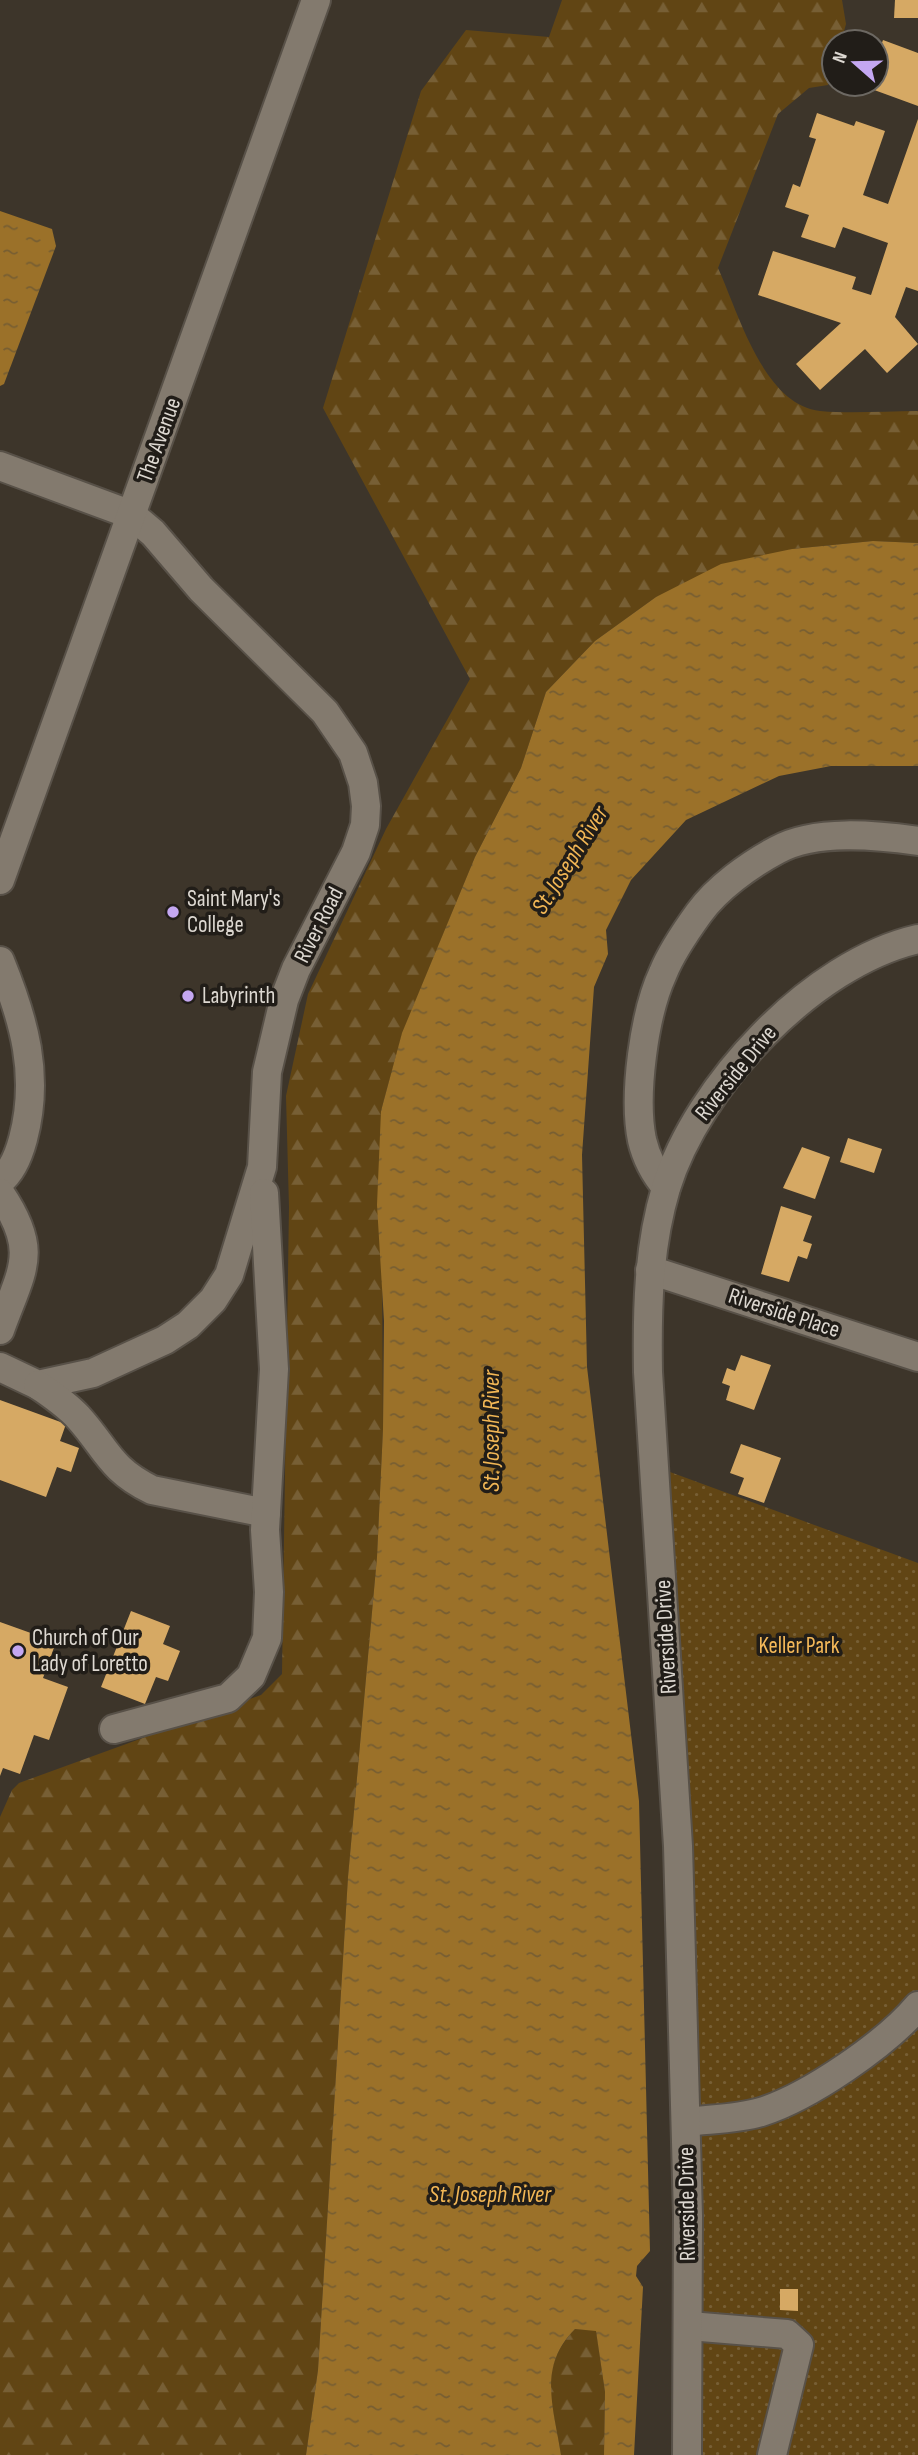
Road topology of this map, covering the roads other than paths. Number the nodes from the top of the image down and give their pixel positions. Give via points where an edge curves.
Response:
1 (316, 0) edge
2 (0, 466) edge
3 (132, 515) junction
4 (918, 841) edge
5 (0, 879) edge
6 (918, 939) edge
7 (0, 961) edge
8 (262, 1167) junction
9 (0, 1181) edge
10 (666, 1187) junction
11 (0, 1193) edge
12 (650, 1270) junction
13 (0, 1330) edge
14 (918, 1357) edge
15 (0, 1367) edge
16 (38, 1385) junction
17 (266, 1513) junction
18 (114, 1730) dead end
19 (918, 2007) edge
20 (686, 2122) junction
21 (689, 2326) junction
22 (687, 2455) edge
23 (772, 2455) edge

1 - 3 street, The Avenue
2 - 3 street
3 - 5 street, The Avenue
3 - 8 street, River Road via 325,712 353,753 363,783 365,825 356,852 296,969 275,1031 265,1095
4 - 10 street via 879,835 825,837 779,849 737,877 699,912 663,973 649,1022 639,1095 642,1141
6 - 10 street, Riverside Drive via 839,975 804,997 778,1021 713,1096
7 - 9 street via 25,1028 31,1080 19,1153
8 - 16 street, River Road via 229,1275 188,1325 134,1357 93,1373
8 - 17 street via 274,1369
10 - 12 street, Riverside Drive
11 - 13 street via 19,1224 25,1245 24,1262
12 - 14 street, Riverside Place
12 - 20 street, Riverside Drive via 648,1372 678,1846
15 - 16 street
16 - 17 street via 78,1417 116,1468 135,1482 152,1490
17 - 18 street via 269,1618 267,1638 251,1676 228,1698
19 - 20 street via 899,2029 862,2056 783,2103 759,2113
20 - 21 street, Riverside Drive
21 - 22 street, Riverside Drive
21 - 23 street via 787,2334 799,2345

